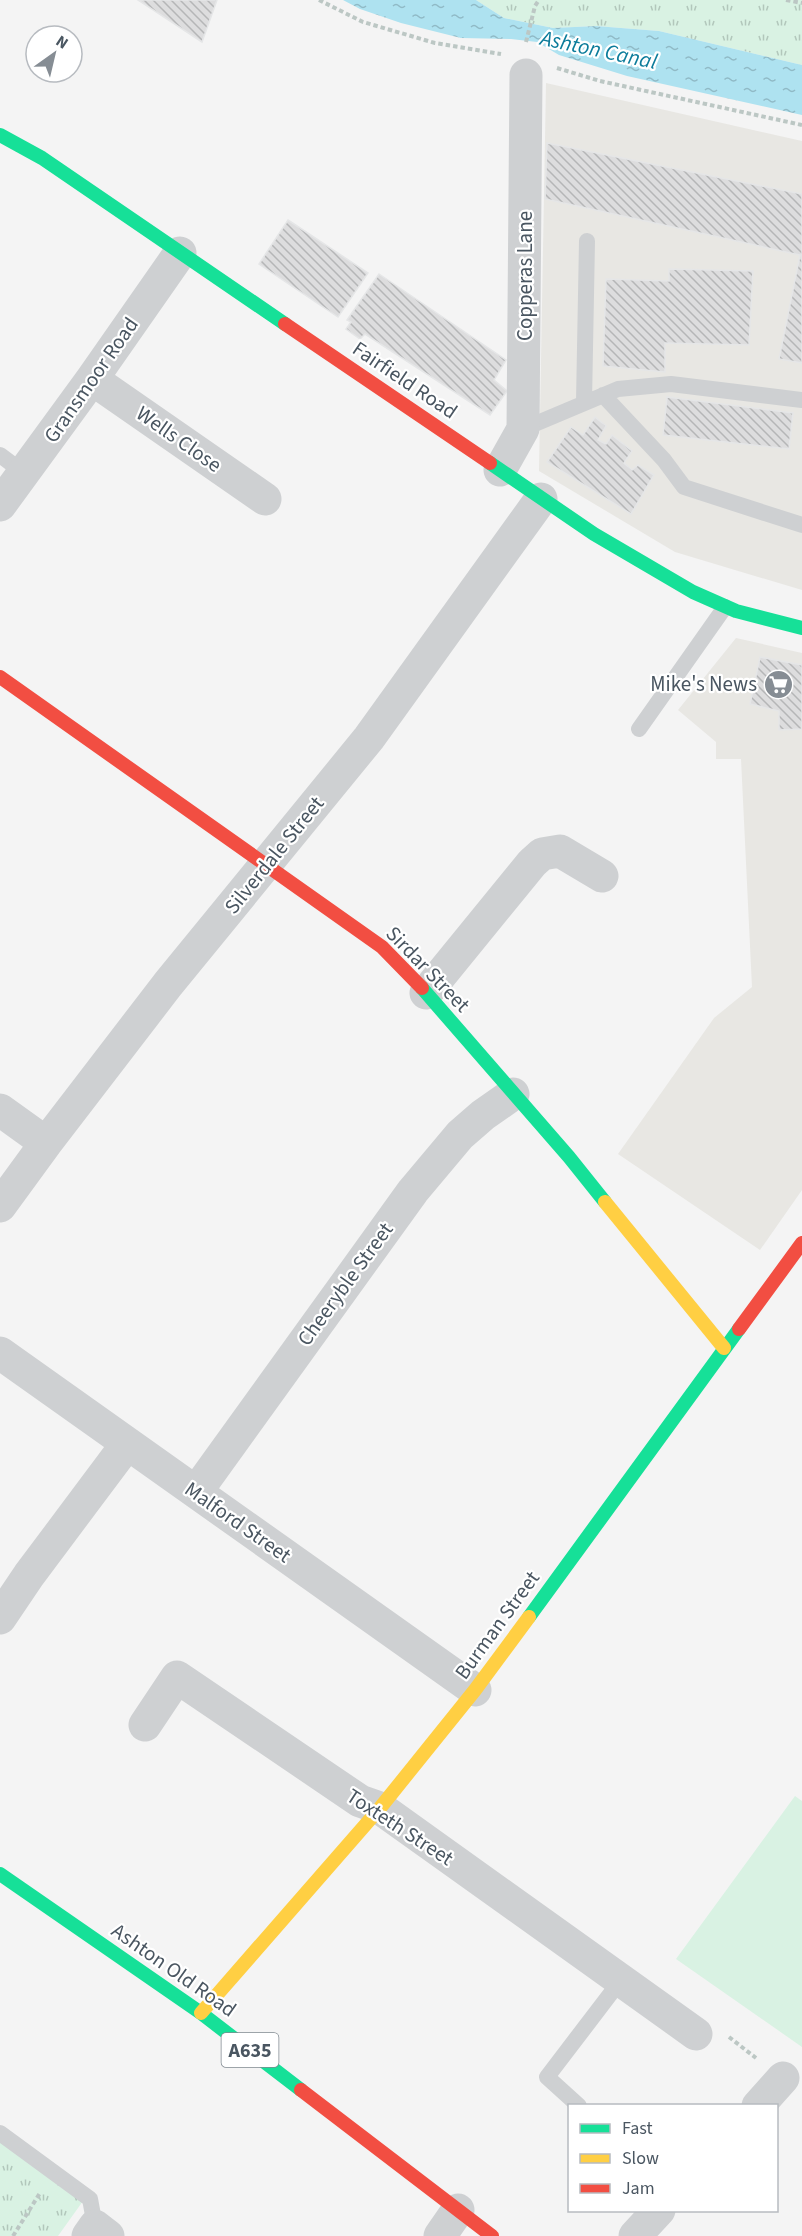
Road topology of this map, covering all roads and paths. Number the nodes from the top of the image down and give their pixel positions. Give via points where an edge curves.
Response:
1 (539, 0) edge
2 (786, 0) edge
3 (802, 3) edge
4 (526, 61) joint
5 (0, 135) edge
6 (587, 242) dead end
7 (180, 253) junction
8 (92, 379) junction
9 (603, 395) junction
10 (802, 400) edge
11 (584, 402) junction
12 (523, 429) junction
13 (12, 464) edge
14 (500, 470) junction
15 (265, 499) dead end
16 (541, 499) junction
17 (0, 505) edge
18 (802, 525) edge
19 (725, 607) junction
20 (802, 628) edge
21 (0, 677) edge
22 (639, 729) dead end
23 (267, 864) junction
24 (602, 876) dead end
25 (426, 993) junction
26 (513, 1094) junction
27 (0, 1110) edge
28 (46, 1143) junction
29 (0, 1206) edge
30 (802, 1243) edge
31 (724, 1348) junction
32 (0, 1353) edge
33 (127, 1444) junction
34 (196, 1492) junction
35 (0, 1618) edge
36 (475, 1690) junction
37 (145, 1725) dead end
38 (380, 1808) junction
39 (0, 1874) edge
40 (621, 1980) junction
41 (201, 2013) junction
42 (696, 2034) joint
43 (783, 2078) joint
44 (577, 2104) edge
45 (760, 2104) edge
46 (0, 2133) edge
47 (43, 2190) dead end
48 (458, 2210) junction
49 (658, 2212) edge
50 (97, 2233) edge
51 (13, 2236) edge
52 (440, 2236) edge
53 (492, 2236) edge
54 (635, 2236) edge

1 - 4 path
2 - 3 path
4 - 12 street, Copperas Lane
5 - 7 main road, Fairfield Road via 42,158
6 - 11 lane
7 - 8 street, Gransmoor Road
7 - 14 main road, Fairfield Road
8 - 13 street, Gransmoor Road
8 - 15 street, Wells Close
9 - 10 lane via 618,389 671,384
9 - 11 lane
9 - 18 lane via 684,487
11 - 12 lane
12 - 14 street, Copperas Lane
13 - 17 street, Gransmoor Road
14 - 16 main road, Fairfield Road
16 - 19 main road, Fairfield Road via 689,590
16 - 23 street, Silverdale Street via 369,738
19 - 20 main road, Fairfield Road
19 - 22 lane
21 - 23 main road, Sirdar Street
23 - 25 main road, Sirdar Street via 382,946
23 - 28 street, Silverdale Street via 168,984
24 - 25 street via 560,851 542,855
25 - 26 main road, Sirdar Street
26 - 31 main road, Sirdar Street
26 - 34 street, Cheeryble Street via 460,1135 412,1191
27 - 28 street
28 - 29 street, Silverdale Street
30 - 31 main road, Burman Street
31 - 36 main road, Burman Street
32 - 33 street, Malford Street
33 - 34 street, Malford Street
33 - 35 street
34 - 36 street, Malford Street
36 - 38 main road, Burman Street
37 - 38 street, Toxteth Street via 177,1677 360,1802
38 - 40 street, Toxteth Street
38 - 41 main road, Burman Street
39 - 41 main road, Ashton Old Road / A635
40 - 42 street, Toxteth Street
40 - 44 lane via 547,2077
41 - 48 main road, Ashton Old Road / A635
42 - 43 path via 725,2034
43 - 45 street
46 - 50 lane via 90,2199
47 - 51 path
48 - 52 street
48 - 53 main road, Ashton Old Road / A635
49 - 54 street

